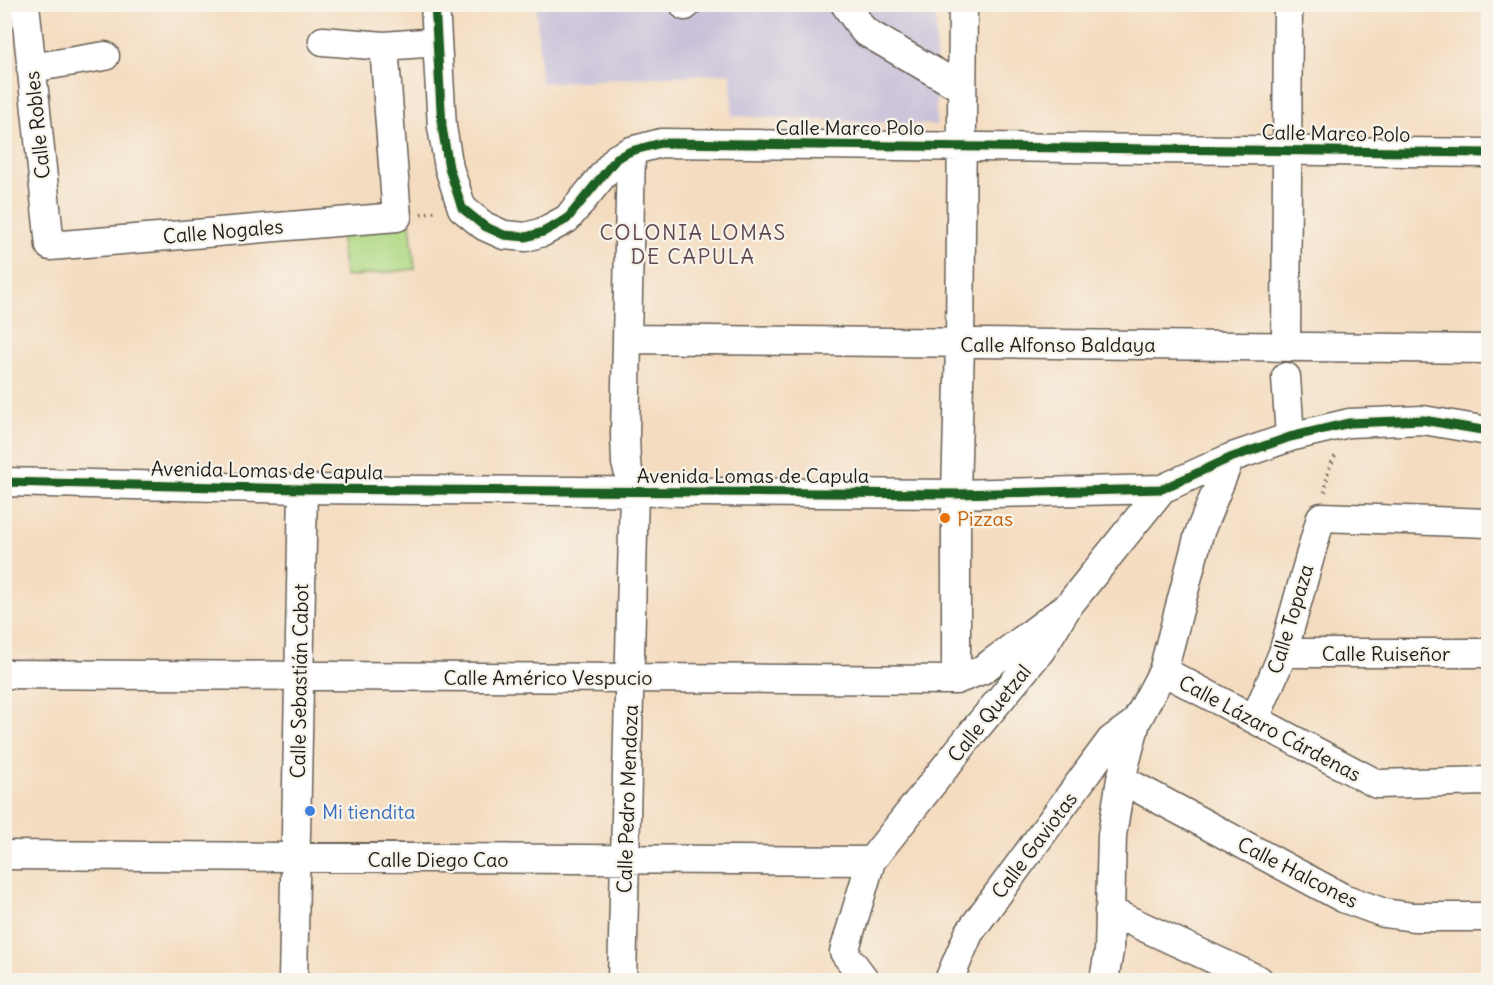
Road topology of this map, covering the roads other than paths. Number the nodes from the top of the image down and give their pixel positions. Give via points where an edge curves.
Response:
1 (25, 4) edge
2 (435, 4) edge
3 (845, 4) edge
4 (963, 4) edge
5 (1287, 4) edge
6 (323, 41) dead end
7 (437, 42) junction
8 (384, 46) junction
9 (105, 56) dead end
10 (31, 68) junction
11 (962, 88) junction
12 (962, 146) junction
13 (1288, 150) junction
14 (631, 151) junction
15 (1488, 153) edge
16 (50, 246) joint
17 (628, 339) junction
18 (960, 344) junction
19 (1286, 345) junction
20 (1488, 349) edge
21 (1286, 377) dead end
22 (1488, 431) edge
23 (1290, 437) junction
24 (1230, 458) junction
25 (4, 482) edge
26 (303, 489) junction
27 (1162, 489) junction
28 (634, 492) junction
29 (956, 494) junction
30 (1488, 523) edge
31 (1068, 606) junction
32 (1283, 653) junction
33 (1488, 653) edge
34 (1164, 671) junction
35 (4, 674) edge
36 (300, 677) junction
37 (631, 677) junction
38 (956, 680) junction
39 (1255, 719) junction
40 (1136, 722) junction
41 (1120, 779) junction
42 (1488, 781) edge
43 (4, 855) edge
44 (294, 858) junction
45 (626, 859) junction
46 (871, 861) junction
47 (1109, 911) junction
48 (1488, 917) edge
49 (293, 981) edge
50 (622, 981) edge
51 (865, 981) edge
52 (950, 981) edge
53 (1104, 981) edge
54 (1259, 981) edge

1 - 10 street, Calle Robles
2 - 7 street
3 - 11 street via 864,31
4 - 11 street
5 - 13 street
6 - 8 street
7 - 8 street
7 - 14 street, Calle Marco Polo via 448,168 462,208 484,226 504,235 526,237 543,232 567,219 617,158
8 - 16 street, Calle Nogales via 397,217
9 - 10 street
10 - 16 street, Calle Robles
11 - 12 street
12 - 13 street, Calle Marco Polo
12 - 14 street, Calle Marco Polo via 661,143
12 - 18 street
13 - 15 street, Calle Marco Polo
13 - 19 street
14 - 17 street, Calle Pedro Mendoza
17 - 18 street, Calle Alfonso Baldaya
17 - 28 street, Calle Pedro Mendoza via 626,463
18 - 19 street, Calle Alfonso Baldaya
18 - 29 street
19 - 20 street, Calle Alfonso Baldaya
21 - 23 street
22 - 23 street, Avenida Lomas de Capula via 1423,420 1349,423
23 - 24 street, Avenida Lomas de Capula
24 - 27 street, Avenida Lomas de Capula
24 - 34 street via 1199,534
25 - 26 street, Avenida Lomas de Capula
26 - 28 street, Avenida Lomas de Capula
26 - 36 street, Calle Sebastián Cabot
27 - 29 street, Avenida Lomas de Capula
27 - 31 street, Calle Quetzal
28 - 29 street, Avenida Lomas de Capula
28 - 37 street, Calle Pedro Mendoza
29 - 38 street
30 - 32 street, Calle Topaza via 1321,517
31 - 38 street, Calle Américo Vespucio via 982,670
31 - 46 street, Calle Quetzal via 1041,650
32 - 33 street, Calle Ruiseñor
32 - 39 street, Calle Topaza
34 - 39 street, Calle Lázaro Cárdenas
34 - 40 street
35 - 36 street, Calle Américo Vespucio
36 - 37 street, Calle Américo Vespucio
36 - 44 street, Calle Sebastián Cabot
37 - 38 street, Calle Américo Vespucio
37 - 45 street, Calle Pedro Mendoza
39 - 42 street, Calle Lázaro Cárdenas via 1377,784
40 - 41 street
40 - 52 street, Calle Gaviotas via 1111,740 969,933
41 - 47 street via 1112,835
41 - 48 street, Calle Halcones via 1343,898 1403,916
43 - 44 street, Calle Diego Cao
44 - 45 street, Calle Diego Cao
44 - 49 street, Calle Sebastián Cabot
45 - 46 street, Calle Diego Cao
45 - 50 street, Calle Pedro Mendoza
46 - 51 street, Calle Quetzal via 844,952
47 - 53 street
47 - 54 street

